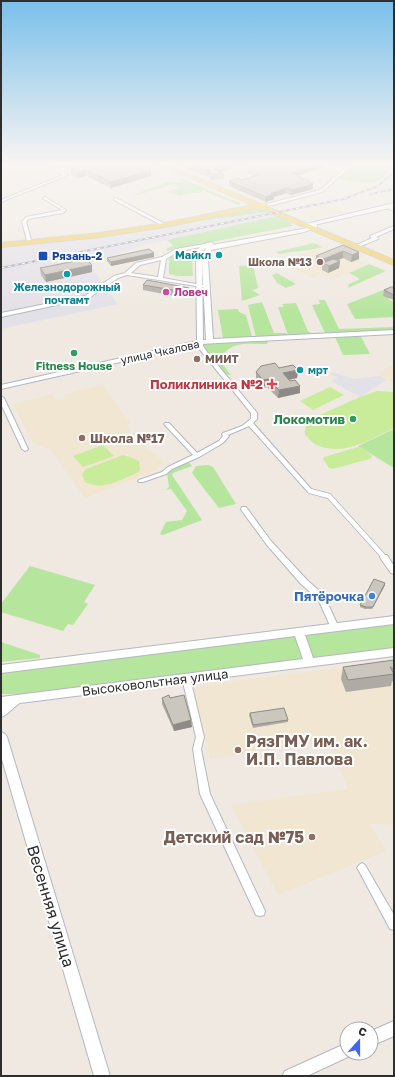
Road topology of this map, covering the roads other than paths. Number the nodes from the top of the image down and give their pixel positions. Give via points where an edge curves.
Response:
1 (49, 214) edge
2 (144, 214) edge
3 (220, 214) edge
4 (282, 214) edge
5 (354, 214) edge
6 (165, 225) junction
7 (310, 226) junction
8 (394, 227) edge
9 (30, 243) junction
10 (210, 244) junction
11 (1, 245) edge
12 (359, 245) junction
13 (190, 248) junction
14 (203, 250) junction
15 (164, 258) junction
16 (394, 260) edge
17 (394, 263) edge
18 (127, 274) junction
19 (160, 279) junction
20 (203, 287) junction
21 (1, 315) edge
22 (394, 332) edge
23 (200, 342) junction
24 (210, 342) junction
25 (2, 386) edge
26 (1, 398) edge
27 (250, 423) junction
28 (167, 424) dead end
29 (25, 449) dead end
30 (197, 456) junction
31 (141, 481) dead end
32 (310, 491) joint
33 (244, 509) dead end
34 (384, 557) joint
35 (394, 571) edge
36 (394, 620) edge
37 (336, 628) junction
38 (299, 632) junction
39 (394, 652) edge
40 (309, 663) junction
41 (1, 669) edge
42 (186, 678) junction
43 (18, 698) junction
44 (1, 701) edge
45 (1, 713) edge
46 (1, 737) edge
47 (362, 868) dead end
48 (260, 911) dead end
49 (394, 924) edge
50 (394, 1028) edge
51 (379, 1035) edge
52 (339, 1054) edge
53 (102, 1076) edge
54 (290, 1076) edge

1 - 9 street via 27,218 24,222
2 - 6 street
3 - 6 main road
4 - 7 main road
5 - 7 main road
6 - 9 main road
7 - 10 street
7 - 12 main road
7 - 14 street
7 - 17 main road
8 - 12 street via 372,236 376,238
9 - 11 main road
10 - 13 street
10 - 14 street
12 - 16 main road
13 - 14 street
13 - 15 street via 175,251
14 - 20 street via 198,260
15 - 18 street via 137,264
15 - 19 street
18 - 19 street
18 - 21 street via 116,277 87,297
19 - 20 street
20 - 23 street
20 - 24 street
22 - 24 street, улица Чкалова
23 - 24 street, улица Чкалова
23 - 25 street, улица Чкалова
23 - 27 street via 205,353 254,413 254,419
26 - 29 street
27 - 30 street via 225,434 221,442
27 - 32 street
28 - 30 street
30 - 31 street via 164,473
32 - 34 street via 329,496
33 - 37 street via 269,543 321,597
34 - 35 street
36 - 37 street
37 - 38 street
38 - 40 street
38 - 41 street
39 - 40 street, Высоковольтная улица
40 - 42 street, Высоковольтная улица
42 - 43 street, Высоковольтная улица
42 - 48 street via 200,737 197,749 206,794
43 - 44 street, Высоковольтная улица
43 - 45 street
46 - 53 street, Весенняя улица
47 - 49 street
50 - 51 street
52 - 54 street

